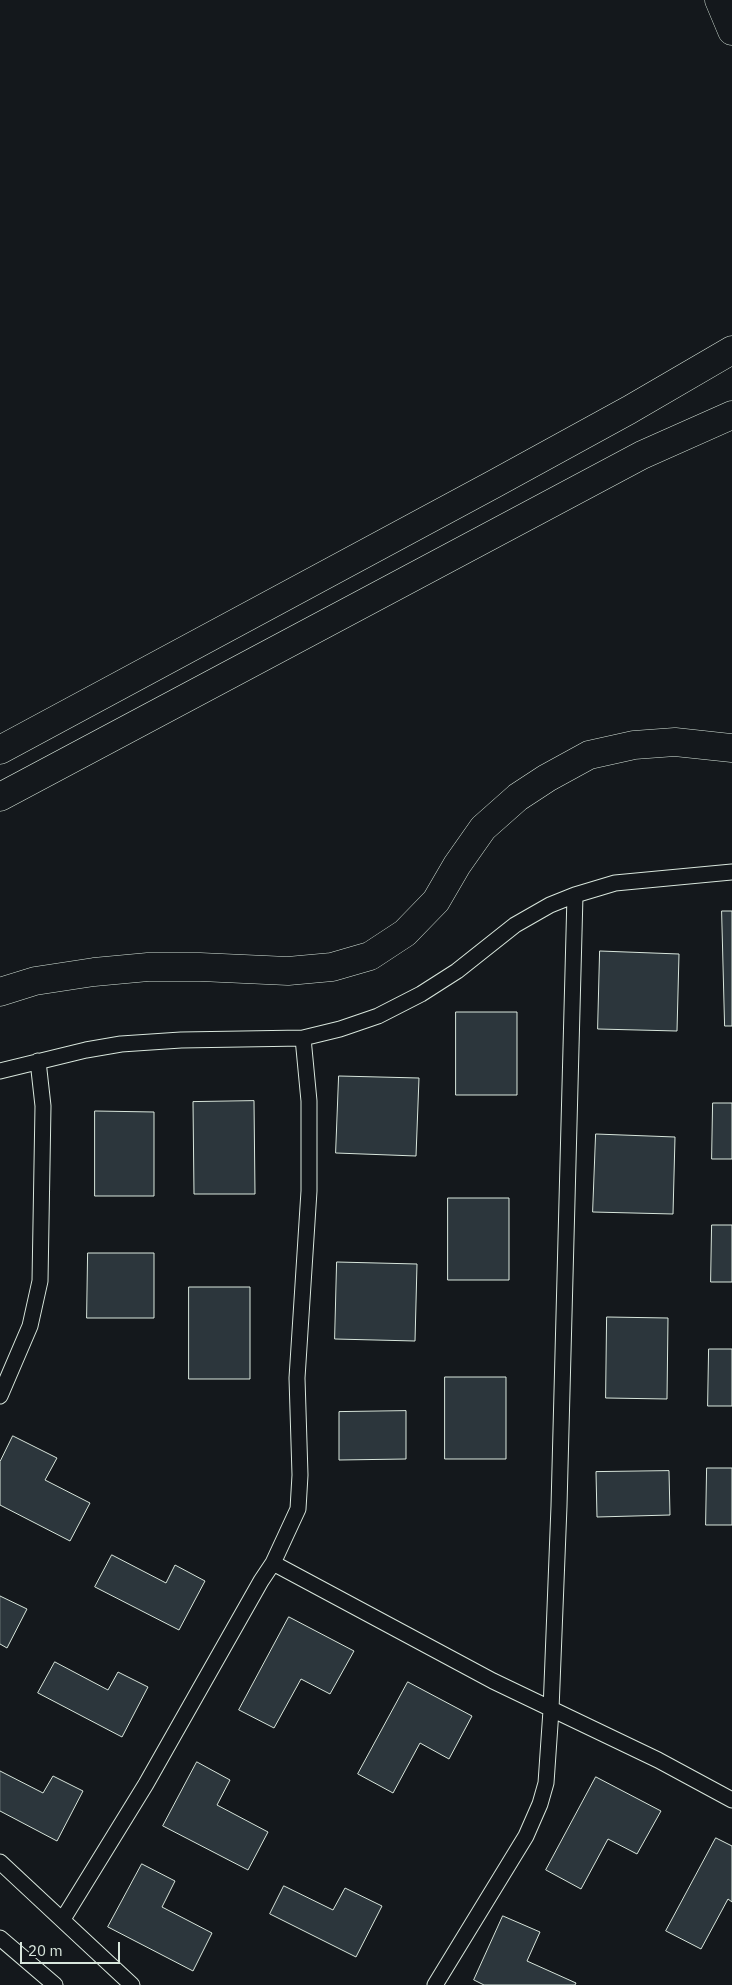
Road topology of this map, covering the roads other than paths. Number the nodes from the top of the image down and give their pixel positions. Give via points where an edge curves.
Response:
1 (719, 0) edge
2 (732, 32) edge
3 (732, 350) edge
4 (732, 415) edge
5 (732, 748) edge
6 (0, 750) edge
7 (0, 796) edge
8 (732, 872) edge
9 (575, 895) junction
10 (0, 992) edge
11 (303, 1038) junction
12 (38, 1061) junction
13 (0, 1071) edge
14 (0, 1396) edge
15 (273, 1563) junction
16 (551, 1710) junction
17 (732, 1800) edge
18 (0, 1862) edge
19 (63, 1919) junction
20 (0, 1938) edge
21 (55, 1985) edge
22 (132, 1985) edge
23 (435, 1985) edge

1 - 2 main road
3 - 6 main road via 630,410
4 - 7 main road via 642,456
5 - 10 main road via 676,742 634,744 589,755 547,778 518,797 483,828 456,865 436,901 406,933 370,956 332,967 288,971 148,967 94,972 35,981
8 - 9 lane via 615,883
9 - 11 lane via 515,925 457,971 421,994 378,1016
9 - 16 lane
11 - 12 lane via 121,1044
11 - 15 lane via 309,1101 309,1191 297,1378 300,1476 298,1509
12 - 13 lane
12 - 14 lane via 43,1106 40,1281 30,1326
15 - 16 lane
15 - 19 lane via 146,1784
16 - 17 lane via 658,1760
16 - 23 lane via 546,1783 540,1804 526,1836
18 - 19 lane
19 - 22 lane
20 - 21 lane

